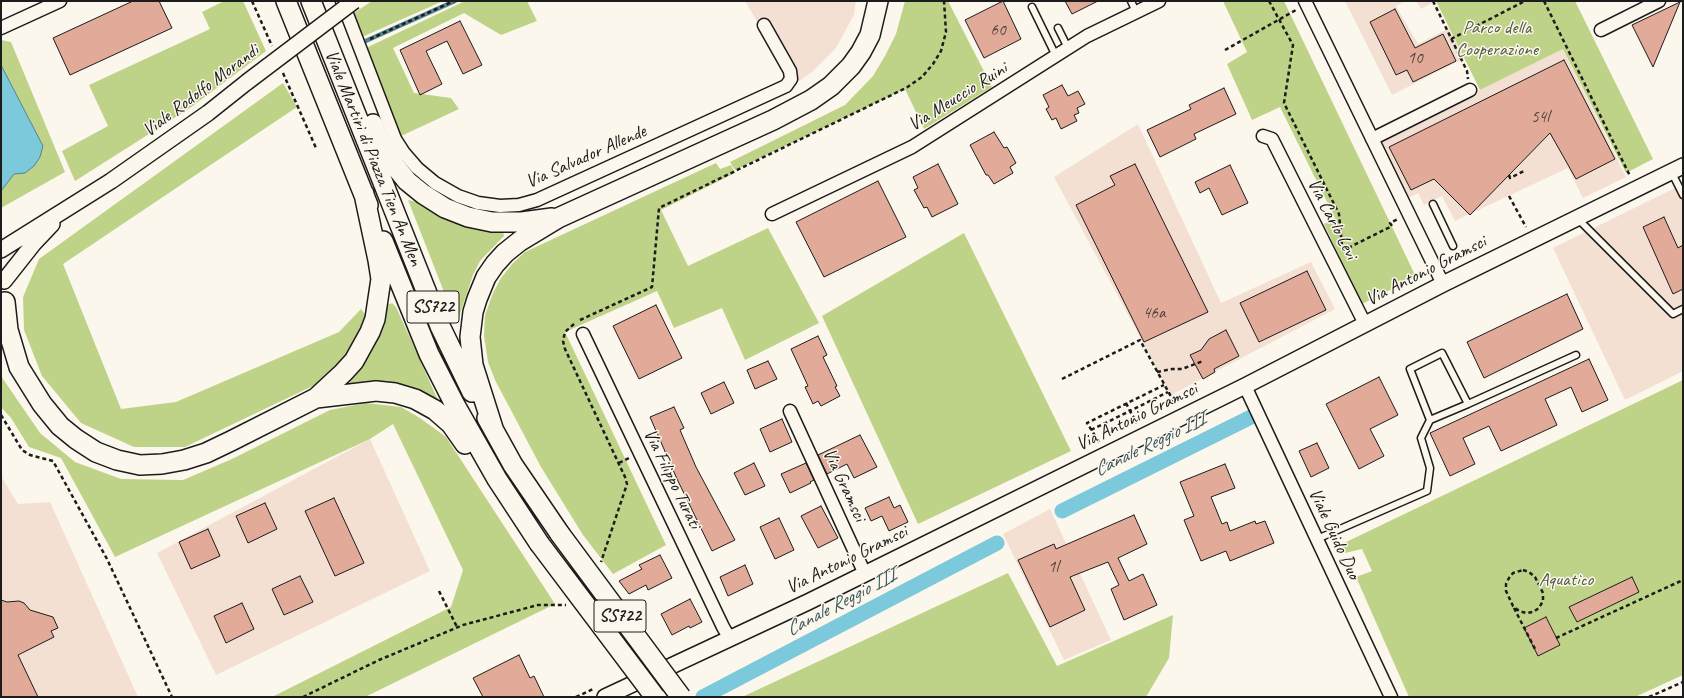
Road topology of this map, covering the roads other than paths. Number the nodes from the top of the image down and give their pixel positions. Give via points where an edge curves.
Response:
1 (60, 1) edge
2 (286, 1) edge
3 (311, 1) edge
4 (342, 1) edge
5 (354, 1) edge
6 (878, 1) edge
7 (1659, 1) edge
8 (1152, 2) edge
9 (1306, 3) edge
10 (1134, 6) edge
11 (1032, 7) dead end
12 (764, 25) dead end
13 (1, 28) edge
14 (1058, 28) dead end
15 (1600, 30) dead end
16 (1068, 48) junction
17 (1056, 56) junction
18 (337, 66) junction
19 (1470, 90) road end
20 (1263, 136) dead end
21 (1372, 139) junction
22 (1677, 168) edge
23 (364, 194) junction
24 (1683, 195) edge
25 (1432, 204) dead end
26 (67, 208) junction
27 (772, 214) dead end
28 (558, 218) junction
29 (1577, 218) junction
30 (1453, 246) dead end
31 (1, 250) edge
32 (3, 278) edge
33 (1443, 284) junction
34 (3, 305) edge
35 (1683, 310) edge
36 (1365, 324) junction
37 (583, 334) dead end
38 (1, 348) edge
39 (1576, 355) dead end
40 (19, 367) junction
41 (1245, 386) junction
42 (316, 398) junction
43 (1468, 404) junction
44 (790, 410) dead end
45 (1430, 420) junction
46 (493, 428) junction
47 (497, 479) junction
48 (1317, 539) junction
49 (865, 574) junction
50 (730, 639) junction
51 (605, 697) edge
52 (655, 697) edge
53 (681, 697) edge
54 (1391, 697) edge

1 - 13 street
2 - 23 highway, Viale Martiri di Piazza Tien An Men / SS722
3 - 18 highway, Viale Martiri di Piazza Tien An Men / SS722
4 - 12 street, Via Salvador Allende via 394,139 417,168 434,183 478,203 500,206 519,205 537,200 786,86 791,79 790,71
5 - 26 street, Viale Rodolfo Morandi, bridge via 208,113 111,181
6 - 28 highway via 870,35 858,57 831,86 811,100 760,126
7 - 15 street
8 - 10 street, Via Meuccio Ruini
9 - 21 street
10 - 16 street, Via Meuccio Ruini
11 - 17 lane
14 - 16 lane
16 - 17 street, Via Meuccio Ruini
17 - 27 street, Via Meuccio Ruini via 912,147
18 - 28 highway via 369,114 380,142 395,166 407,181 423,194 445,208 468,217 492,222
18 - 46 highway, Viale Martiri di Piazza Tien An Men / SS722 via 440,326
19 - 21 street
20 - 36 street, Via Carlo Levi via 1272,139
21 - 33 street
22 - 24 lane
22 - 29 street, Via Antonio Gramsci
23 - 42 highway via 380,279 374,320 354,360
23 - 47 highway, Viale Martiri di Piazza Tien An Men / SS722 via 429,354
25 - 30 lane
26 - 31 street, Viale Rodolfo Morandi
26 - 32 street, Viale Rodolfo Morandi
28 - 46 highway via 505,253 486,277 477,299 471,324 471,350 473,365
29 - 33 street, Via Antonio Gramsci
29 - 35 lane via 1673,314
32 - 34 street, Viale Rodolfo Morandi via 6,288
33 - 36 street, Via Antonio Gramsci
34 - 40 highway
36 - 41 street, Via Antonio Gramsci
37 - 50 street, Via Filippo Turati
38 - 40 highway
39 - 43 lane
40 - 42 highway via 42,404 60,426 76,439 96,452 116,460 140,465 184,460 206,453
41 - 48 street, Viale Guido Duo
41 - 49 street, Via Antonio Gramsci
42 - 47 highway via 376,391 395,392 415,399 435,410 451,424 465,444
43 - 45 lane
43 - 45 lane via 1442,353 1410,369
44 - 49 street, Via Gramsci
45 - 48 lane via 1421,438 1430,468 1427,492
46 - 53 highway, Viale Martiri di Piazza Tien An Men / SS722, bridge via 513,465 560,534
47 - 52 highway, Viale Martiri di Piazza Tien An Men / SS722, bridge via 539,543
48 - 54 street, Viale Guido Duo
49 - 50 street, Via Antonio Gramsci
50 - 51 street, Via Antonio Gramsci

